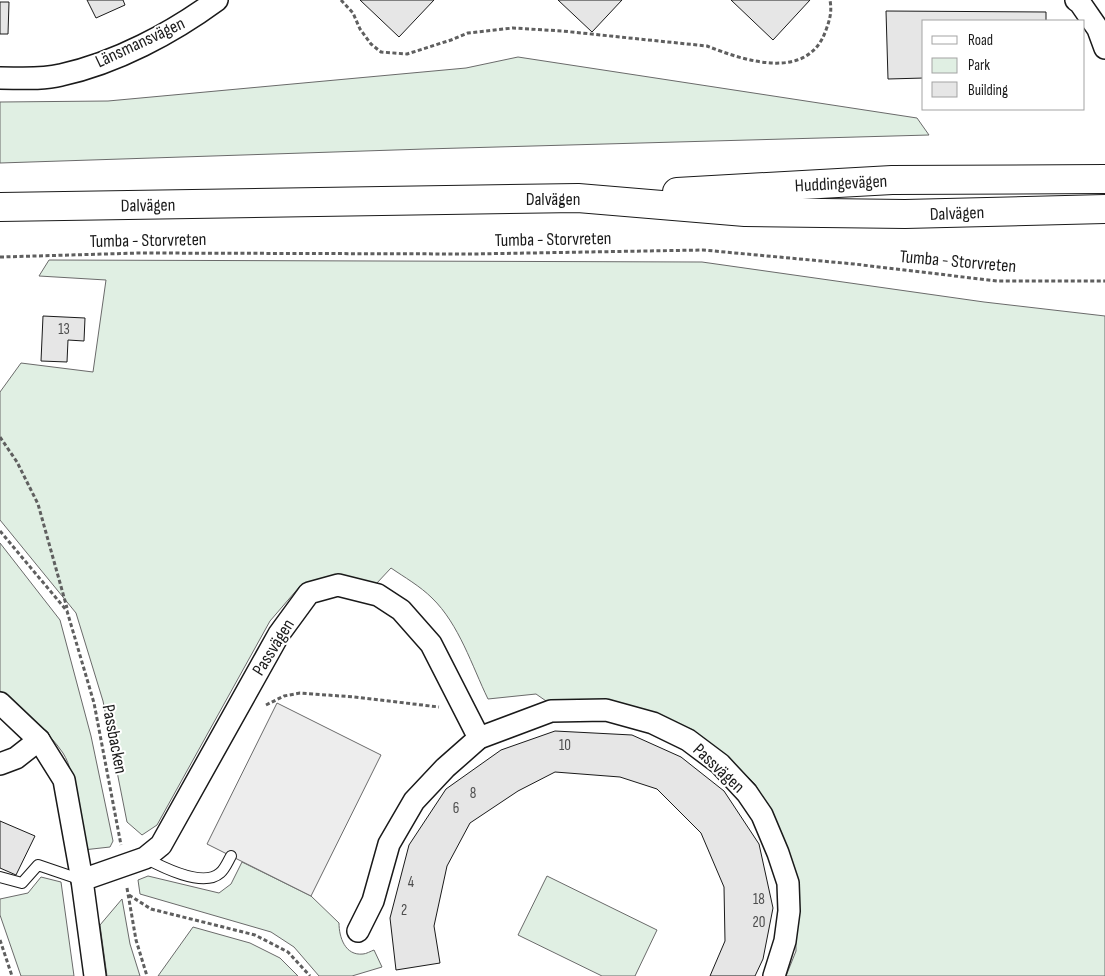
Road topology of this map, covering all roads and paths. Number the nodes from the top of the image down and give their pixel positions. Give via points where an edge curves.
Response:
1 (217, 0) edge
2 (341, 0) edge
3 (830, 0) edge
4 (1076, 0) edge
5 (1105, 48) edge
6 (0, 78) edge
7 (1105, 179) edge
8 (578, 198) junction
9 (0, 207) edge
10 (1105, 209) edge
11 (905, 214) junction
12 (1105, 223) edge
13 (0, 257) edge
14 (1105, 281) edge
15 (0, 436) edge
16 (0, 531) edge
17 (68, 611) junction
18 (0, 703) edge
19 (260, 707) dead end
20 (465, 710) junction
21 (479, 738) junction
22 (40, 740) junction
23 (0, 764) edge
24 (232, 856) dead end
25 (146, 858) junction
26 (124, 865) junction
27 (0, 877) edge
28 (82, 880) junction
29 (129, 894) junction
30 (358, 931) dead end
31 (0, 940) edge
32 (12, 976) edge
33 (95, 976) edge
34 (147, 976) edge
35 (310, 976) edge
36 (774, 976) edge

1 - 6 street, Länsmansvägen via 190,20 118,57 61,75
2 - 3 path via 353,13 371,44 381,52 407,54 468,33 513,28 707,46 758,62 788,64 807,55 822,40 832,13
4 - 5 street via 1098,29
7 - 8 main road, Huddingevägen via 892,180
8 - 9 main road, Dalvägen
8 - 11 main road, Dalvägen via 745,212
10 - 11 main road, Dalvägen
11 - 12 main road
13 - 14 path, Tumba - Storvreten via 140,252 472,254 704,250 997,280
15 - 17 path via 38,504
16 - 17 path, Passbacken
17 - 26 path, Passbacken via 94,703
18 - 22 street
19 - 20 path via 300,693
20 - 21 street, Passvägen
20 - 25 street, Passvägen via 431,644 401,610 378,595 338,585 309,594 279,634 161,845
21 - 30 street, Passvägen via 414,801 389,844 373,901
21 - 36 street, Passvägen via 551,711 606,710 654,723 688,740 720,764 762,815 788,883 785,942
22 - 23 street via 16,758
22 - 28 street via 64,780
24 - 25 lane via 221,872 211,878 196,878 169,870
25 - 26 street, Passvägen
26 - 28 street, Passvägen
26 - 29 path, Passbacken
27 - 28 lane via 22,884 38,865
28 - 33 street
29 - 34 path, Passbacken via 136,940
29 - 35 path via 151,909 255,935 288,952
31 - 32 path

